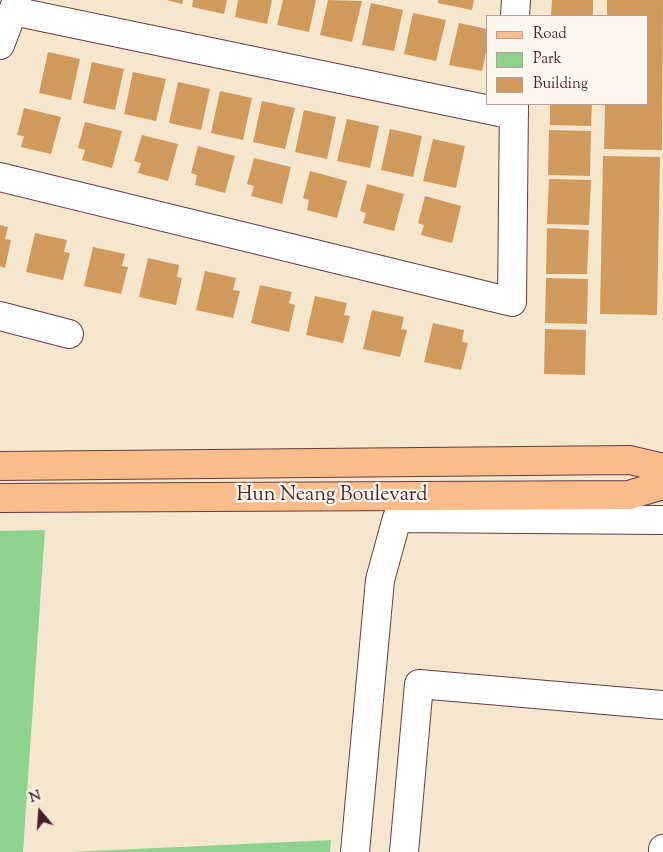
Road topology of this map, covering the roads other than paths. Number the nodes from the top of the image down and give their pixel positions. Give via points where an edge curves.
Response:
1 (516, 0) edge
2 (15, 6) edge
3 (515, 15) edge
4 (0, 45) edge
5 (486, 103) edge
6 (495, 105) edge
7 (514, 109) edge
8 (0, 176) edge
9 (0, 316) edge
10 (69, 334) dead end
11 (255, 464) junction
12 (141, 465) junction
13 (0, 466) edge
14 (663, 468) edge
15 (663, 485) edge
16 (254, 497) junction
17 (0, 498) edge
18 (140, 498) junction
19 (663, 520) edge
20 (663, 706) edge
21 (355, 852) edge
22 (404, 852) edge

1 - 3 street
2 - 4 street
2 - 5 street
6 - 7 street
7 - 8 street via 512,302
9 - 10 street
11 - 12 main road, Hun Neang Boulevard
11 - 14 main road, Hun Neang Boulevard via 630,460
11 - 16 main road
12 - 13 main road, Hun Neang Boulevard
12 - 18 main road
15 - 16 main road, Hun Neang Boulevard via 629,495
16 - 18 main road, Hun Neang Boulevard
17 - 18 main road, Hun Neang Boulevard
19 - 21 street via 397,518 380,580
20 - 22 street via 419,684

